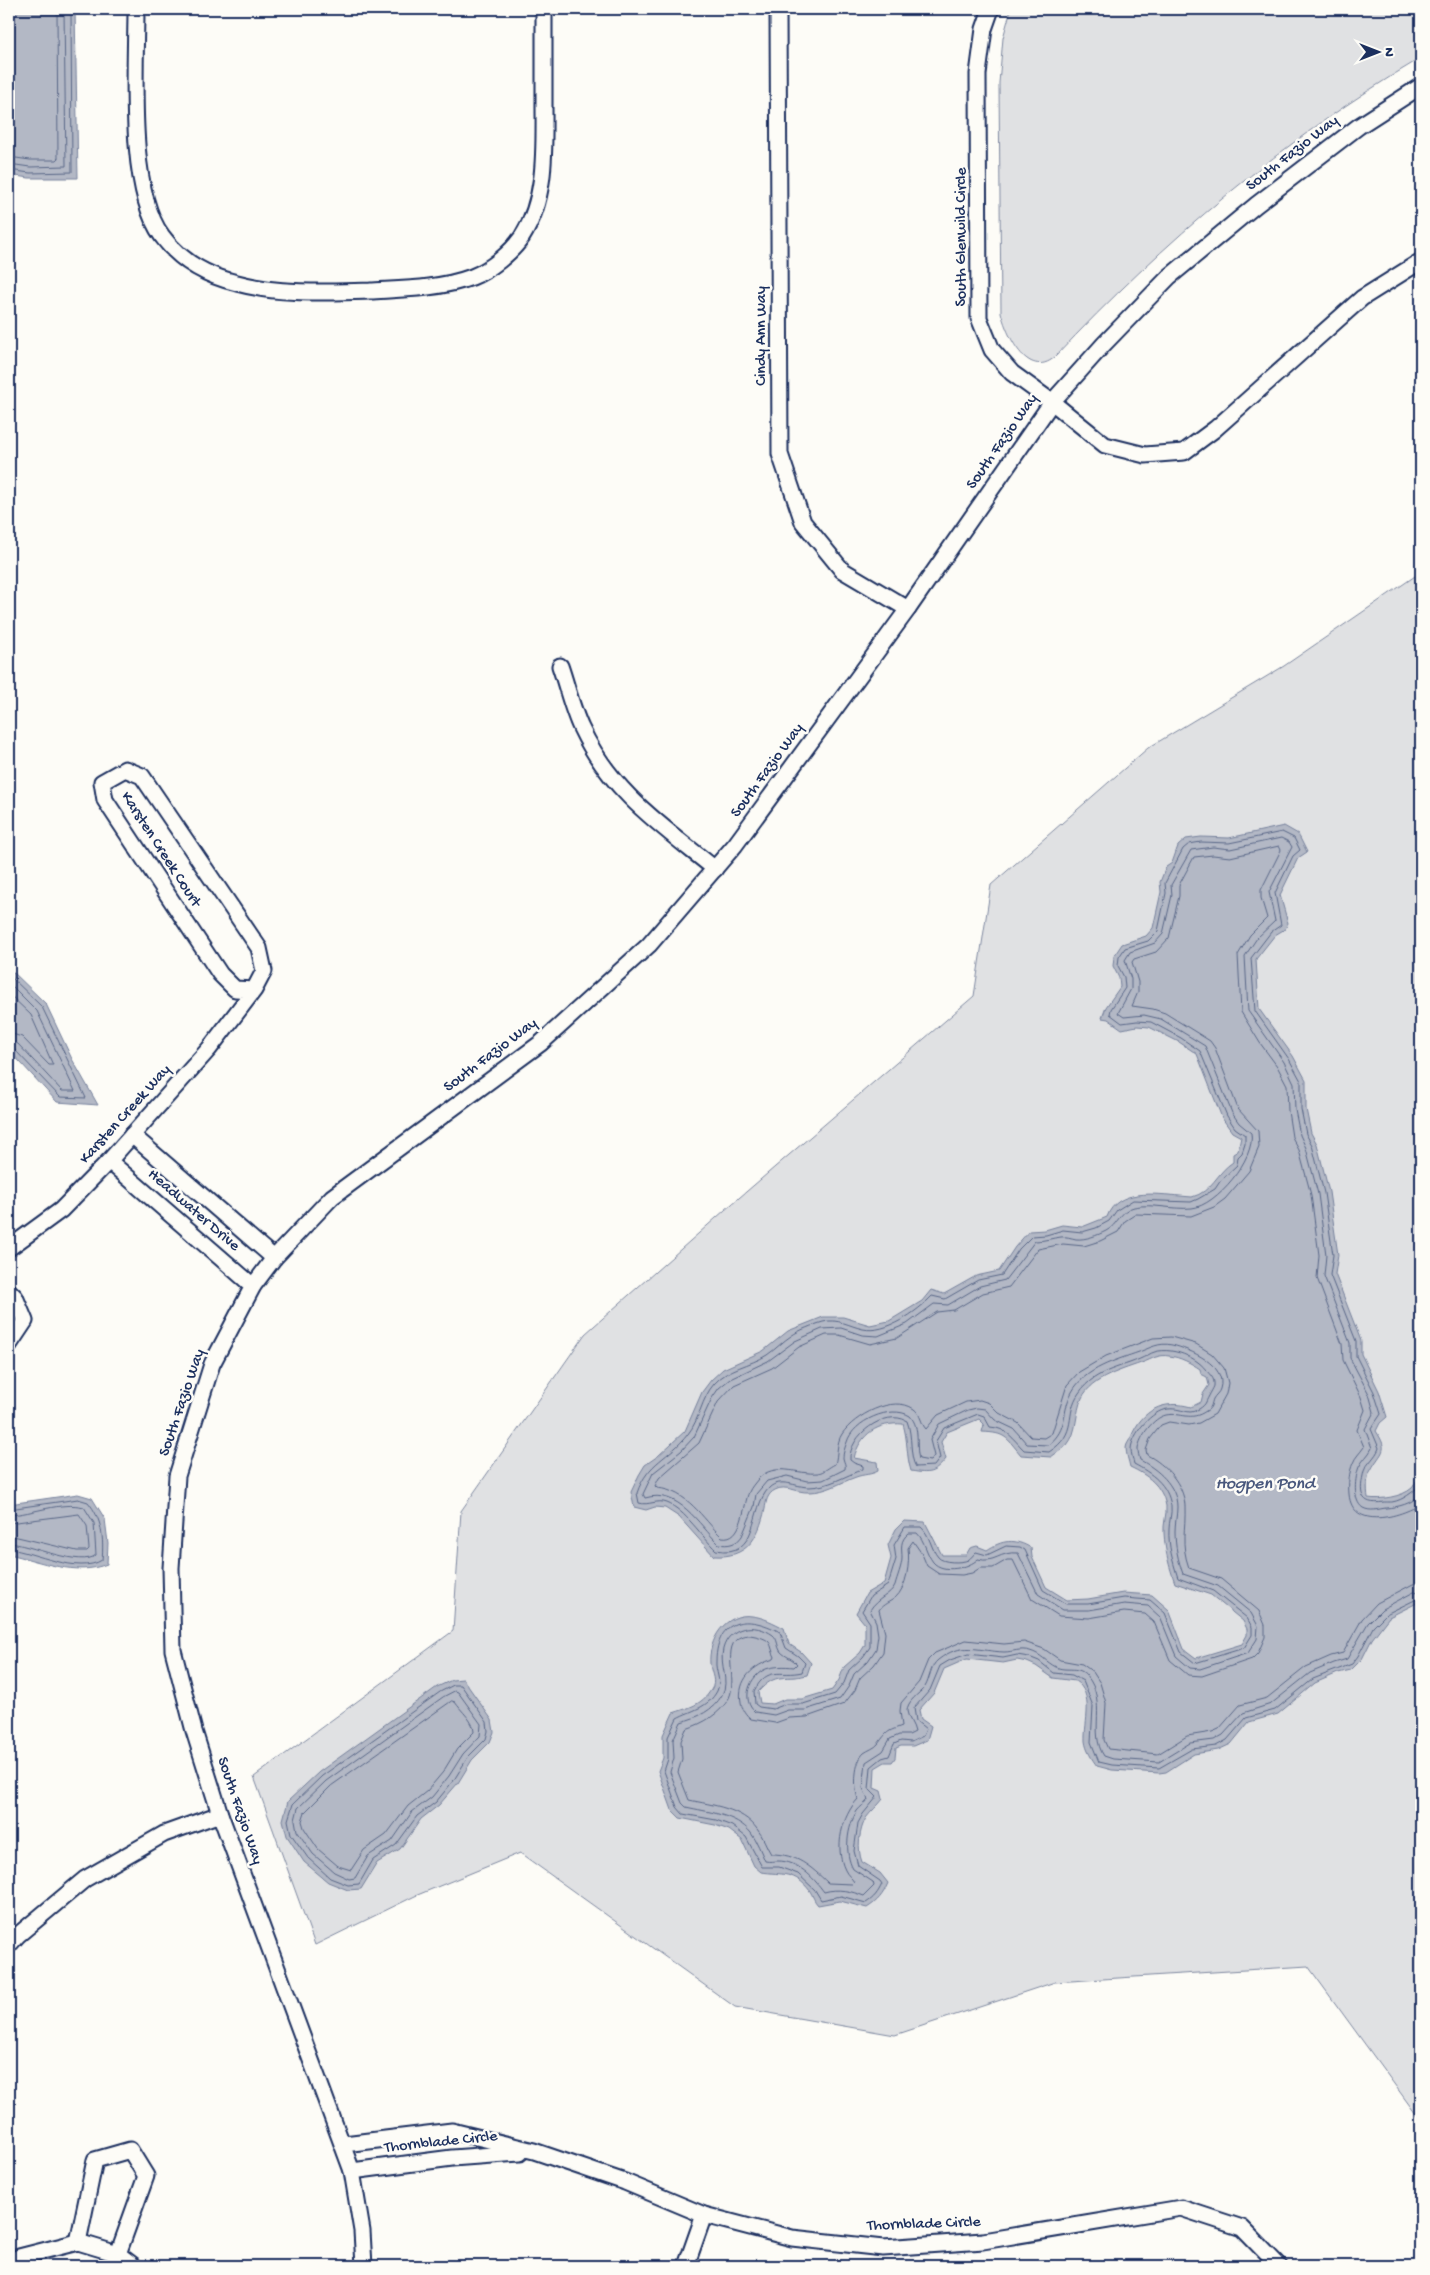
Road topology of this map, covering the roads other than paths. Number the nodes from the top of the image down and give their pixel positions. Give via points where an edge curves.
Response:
1 (136, 9) edge
2 (544, 9) edge
3 (778, 9) edge
4 (991, 9) edge
5 (1421, 86) edge
6 (1421, 260) edge
7 (1052, 402) junction
8 (908, 609) junction
9 (560, 666) dead end
10 (715, 868) junction
11 (254, 990) junction
12 (132, 1135) junction
13 (109, 1161) junction
14 (9, 1248) edge
15 (274, 1258) junction
16 (253, 1286) junction
17 (9, 1291) edge
18 (9, 1345) edge
19 (220, 1814) junction
20 (9, 1945) edge
21 (344, 2144) junction
22 (534, 2152) junction
23 (352, 2171) junction
24 (704, 2215) junction
25 (78, 2242) junction
26 (118, 2254) junction
27 (9, 2266) edge
28 (134, 2266) edge
29 (364, 2266) edge
30 (686, 2266) edge
31 (1278, 2266) edge

1 - 2 street via 136,136 140,173 147,205 162,236 182,258 211,274 236,283 290,292 412,289 472,277 497,262 521,238 534,211 544,165
3 - 8 street, Cindy Ann Way via 780,454 803,522 842,570
4 - 7 street, South Glenwild Circle via 984,29 978,74 980,318 992,350 1012,373
5 - 7 street, South Fazio Way via 1359,126 1169,277
6 - 7 street, South Glenwild Circle via 1362,298 1215,429 1184,452 1145,456 1104,445
7 - 8 street, South Fazio Way
8 - 10 street, South Fazio Way via 736,845
9 - 10 street via 581,728 599,760 624,793
10 - 15 street, South Fazio Way via 649,945 541,1043 332,1197
11 - 11 street, Karsten Creek Court via 264,971 259,948 142,776 125,769 102,782 105,800 220,974 235,989
11 - 12 street, Karsten Creek Way
12 - 13 street, Karsten Creek Way
12 - 15 street, Headwater Drive
13 - 14 street, Karsten Creek Way via 60,1210
13 - 16 street, Headwater Drive
15 - 16 street, South Fazio Way
16 - 19 street, South Fazio Way via 212,1364 177,1476 171,1568 173,1650
17 - 18 street via 25,1320
19 - 20 street via 164,1834 85,1879
19 - 21 street, South Fazio Way
21 - 22 street, Thornblade Circle via 452,2131
21 - 23 street, South Fazio Way
22 - 23 street, Thornblade Circle via 452,2158
22 - 24 street, Thornblade Circle via 625,2182
23 - 29 street, South Fazio Way
24 - 30 street
24 - 31 street, Thornblade Circle via 792,2238 884,2248 983,2241 1181,2208 1242,2228
25 - 26 street
25 - 26 street via 95,2160 130,2150 146,2176
25 - 27 street via 19,2257
26 - 28 street

